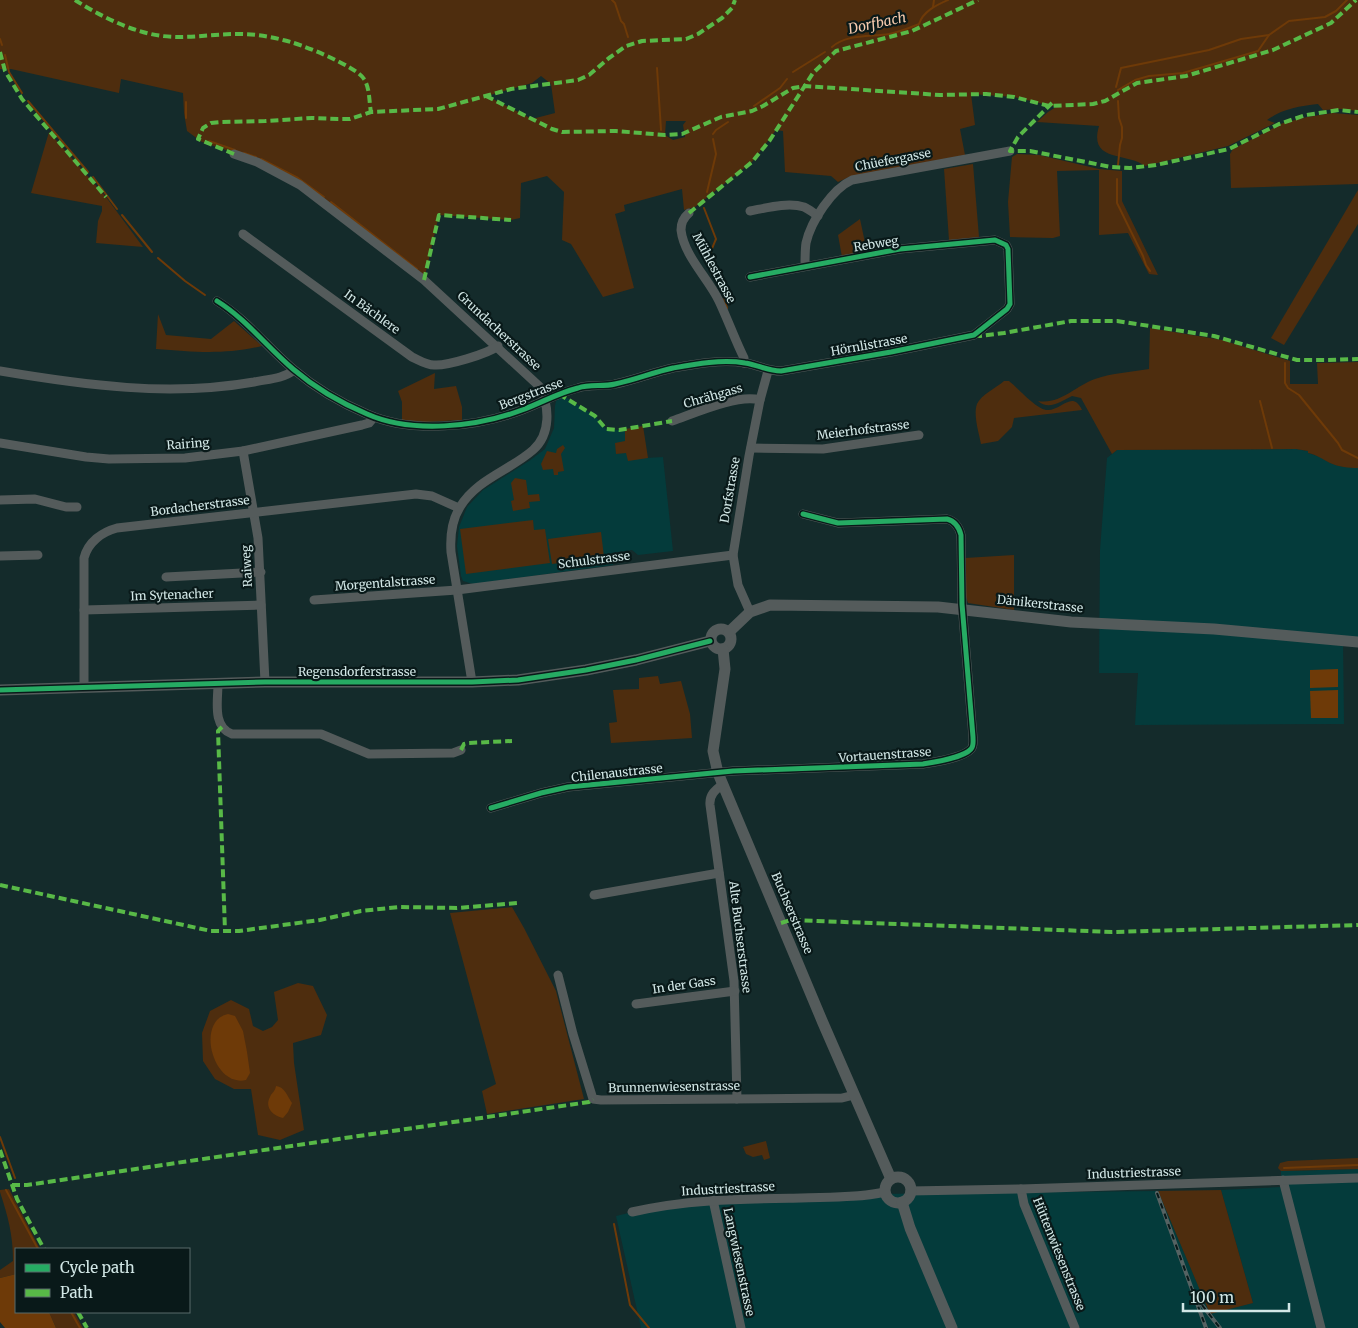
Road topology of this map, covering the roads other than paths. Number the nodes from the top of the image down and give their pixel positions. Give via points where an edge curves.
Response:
1 (1010, 151) dead end
2 (234, 154) dead end
3 (750, 211) dead end
4 (689, 213) dead end
5 (818, 216) junction
6 (243, 234) dead end
7 (805, 266) junction
8 (750, 277) dead end
9 (217, 301) dead end
10 (974, 335) joint
11 (498, 346) junction
12 (744, 363) junction
13 (294, 370) junction
14 (0, 371) edge
15 (768, 371) junction
16 (544, 400) junction
17 (760, 400) junction
18 (374, 417) junction
19 (672, 421) dead end
20 (919, 435) dead end
21 (0, 443) edge
22 (751, 448) junction
23 (243, 450) junction
24 (0, 500) edge
25 (77, 507) dead end
26 (459, 508) junction
27 (255, 512) junction
28 (803, 514) dead end
29 (38, 555) dead end
30 (733, 555) junction
31 (0, 556) edge
32 (261, 572) junction
33 (166, 577) dead end
34 (457, 590) junction
35 (314, 600) dead end
36 (261, 605) junction
37 (84, 610) junction
38 (963, 610) junction
39 (750, 612) junction
40 (729, 632) junction
41 (710, 640) junction
42 (1358, 642) edge
43 (723, 649) junction
44 (265, 682) junction
45 (472, 682) junction
46 (218, 684) junction
47 (84, 687) junction
48 (0, 690) edge
49 (462, 750) dead end
50 (718, 773) junction
51 (722, 784) junction
52 (491, 808) dead end
53 (719, 873) junction
54 (594, 895) dead end
55 (558, 974) dead end
56 (735, 991) junction
57 (636, 1004) dead end
58 (854, 1095) junction
59 (737, 1099) junction
60 (1358, 1178) edge
61 (891, 1179) junction
62 (1283, 1180) junction
63 (1021, 1189) junction
64 (910, 1191) junction
65 (885, 1192) junction
66 (713, 1200) junction
67 (902, 1202) junction
68 (632, 1212) dead end
69 (740, 1328) edge
70 (952, 1328) edge
71 (1074, 1328) edge
72 (1322, 1328) edge

1 - 5 street, Chüefergasse via 852,180 837,190
2 - 11 street, Grundacherstrasse via 257,162 300,185 424,280
3 - 5 street via 798,206
4 - 12 street, Mühlestrasse via 681,228 685,244 720,302
5 - 7 street, Chüefergasse via 807,241
6 - 11 street, In Bächlere via 412,357 427,364 448,364 491,352
7 - 8 street, Rebweg
7 - 10 street, Rebweg via 922,247 995,240 1006,244 1010,304
9 - 13 street, Bergstrasse via 240,318
10 - 15 street, Hörnlistrasse
11 - 16 street, Grundacherstrasse via 539,386
12 - 15 street, Bergstrasse
12 - 16 street, Bergstrasse via 717,362 673,368 615,384 580,387
13 - 14 street via 283,377 228,387 190,389 104,386
13 - 18 street, Bergstrasse via 339,400
15 - 17 street, Dorfstrasse
16 - 18 street, Bergstrasse via 472,424 433,426
16 - 26 street, Grundacherstrasse via 548,422 542,439 534,449 479,485
17 - 19 street, Chrähgass via 748,398 717,405
17 - 22 street, Dorfstrasse
18 - 23 street, Rairing via 362,425
20 - 22 street, Meierhofstrasse via 824,449
21 - 23 street, Rairing via 109,459 190,457
22 - 30 street, Dorfstrasse
23 - 27 street, Raiweg
24 - 25 street via 35,498
26 - 27 street, Bordacherstrasse via 432,496 416,494
26 - 34 street, Grundacherstrasse via 450,542
27 - 32 street, Raiweg
27 - 37 street, Bordacherstrasse via 107,531 96,538 84,554
28 - 38 street via 838,523 952,520 961,534
29 - 31 street
30 - 34 street, Schulstrasse
30 - 39 street, Dorfstrasse via 738,585
32 - 33 street
32 - 36 street, Raiweg
34 - 35 street, Morgentalstrasse
34 - 45 street, Grundacherstrasse
36 - 37 street, Im Sytenacher
36 - 44 street, Raiweg
37 - 47 street, Bordacherstrasse
38 - 39 street, Dänikerstrasse via 779,605
38 - 42 street, Dänikerstrasse via 1071,622 1214,629
38 - 50 street, Vortauenstrasse via 973,737 970,750 923,764
39 - 40 street, Dänikerstrasse
40 - 41 street via 716,629
40 - 43 street via 731,642
41 - 43 street via 715,648
41 - 45 street, Regensdorferstrasse via 586,670 518,680
43 - 50 street, Buchserstrasse via 725,669 713,752
44 - 45 street, Regensdorferstrasse
44 - 46 street, Regensdorferstrasse
46 - 47 street, Regensdorferstrasse
46 - 49 street via 220,724 232,734 321,734 369,754 453,753
47 - 48 street, Regensdorferstrasse
50 - 51 street, Buchserstrasse
50 - 52 street, Chilenaustrasse via 562,788
51 - 53 street, Alte Buchserstrasse via 710,799
51 - 58 street, Buchserstrasse
53 - 54 street
53 - 56 street, Alte Buchserstrasse
55 - 59 street, Brunnenwiesenstrasse via 593,1099
56 - 57 street, In der Gass
56 - 59 street, Alte Buchserstrasse
58 - 59 street, Brunnenwiesenstrasse via 842,1098
58 - 61 street, Buchserstrasse
60 - 62 street, Industriestrasse
61 - 64 street via 904,1179
61 - 65 street
62 - 63 street, Industriestrasse
62 - 72 street
63 - 64 street, Industriestrasse
63 - 71 street, Hüttenwiesenstrasse via 1024,1204
64 - 67 street
65 - 66 street, Industriestrasse
65 - 67 street via 889,1200
66 - 68 street, Industriestrasse
66 - 69 street, Langwiesenstrasse
67 - 70 street

